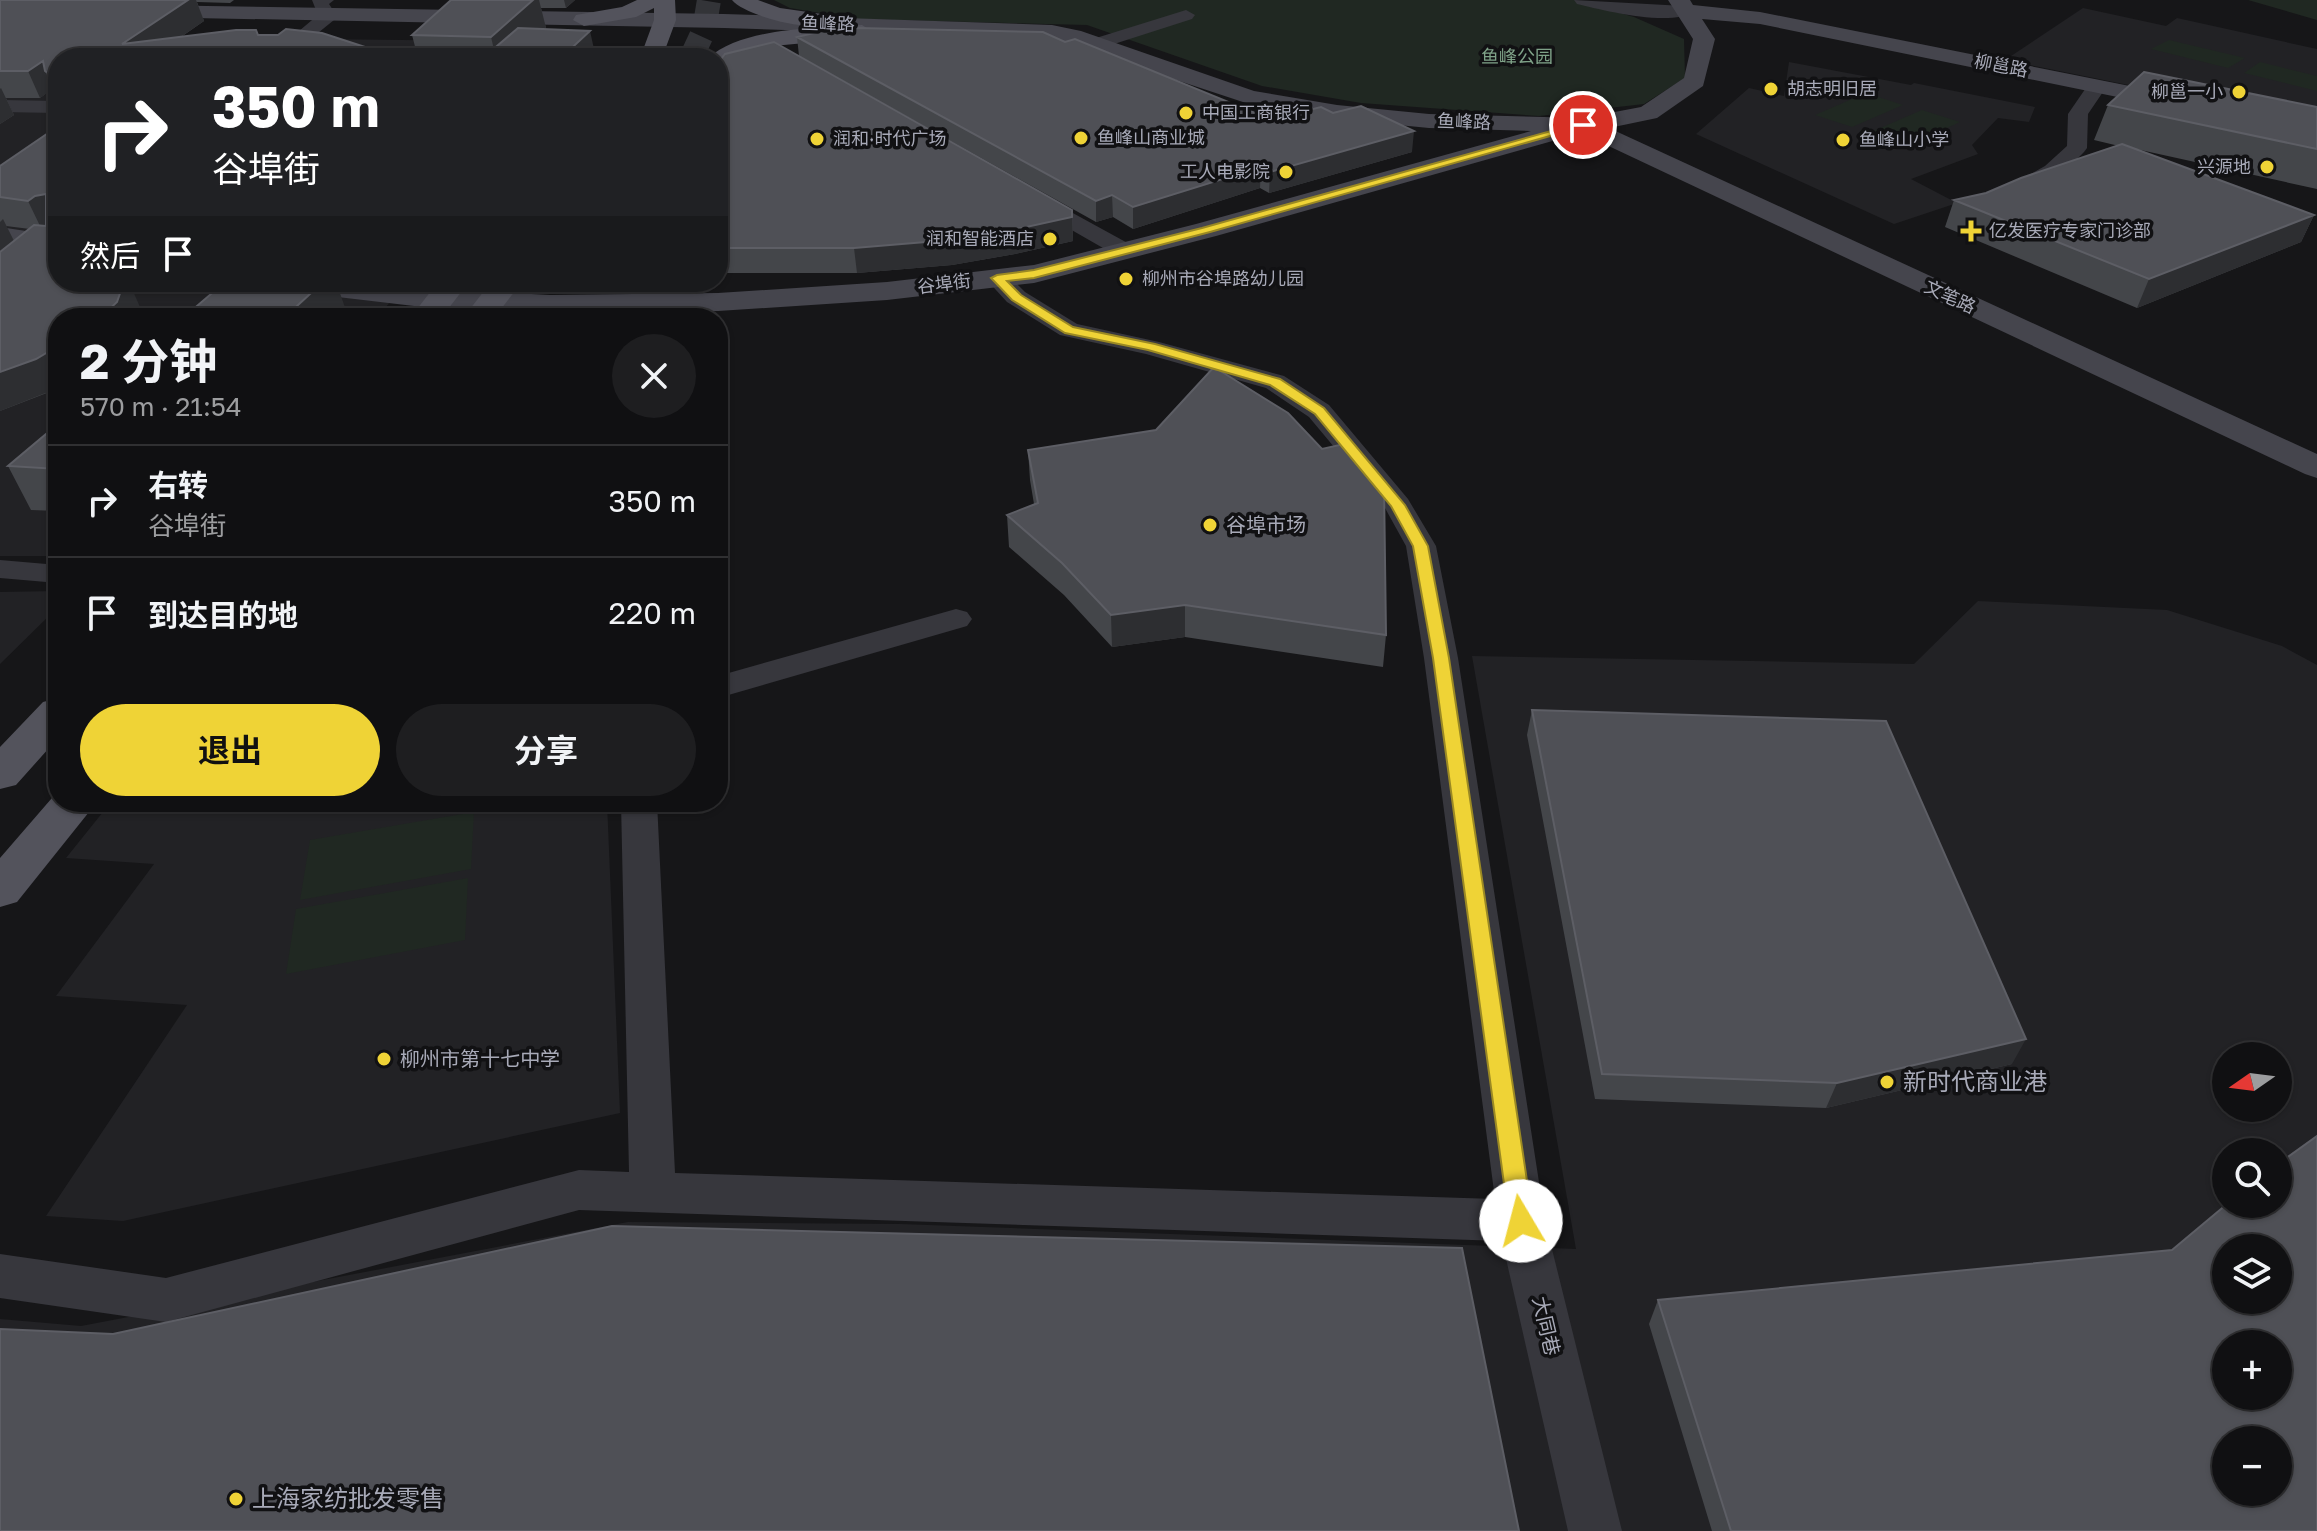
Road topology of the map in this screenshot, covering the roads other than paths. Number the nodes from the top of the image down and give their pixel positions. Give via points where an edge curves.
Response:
1 (743, 0) edge
2 (1583, 0) edge
3 (1687, 4) edge
4 (1163, 5) dead end
5 (325, 12) edge
6 (662, 12) edge
7 (125, 14) edge
8 (723, 17) edge
9 (863, 28) junction
10 (760, 42) junction
11 (1091, 46) junction
12 (287, 48) edge
13 (653, 48) edge
14 (712, 48) edge
15 (728, 55) edge
16 (787, 57) edge
17 (2097, 86) junction
18 (0, 106) edge
19 (48, 107) edge
20 (2200, 107) edge
21 (1583, 125) junction
22 (1017, 189) edge
23 (1993, 200) edge
24 (0, 235) edge
25 (48, 239) edge
26 (48, 244) edge
27 (1125, 251) junction
28 (23, 261) edge
29 (997, 278) junction
30 (358, 292) edge
31 (496, 296) edge
32 (441, 300) edge
33 (2317, 467) edge
34 (0, 569) edge
35 (48, 573) edge
36 (956, 619) dead end
37 (728, 684) edge
38 (48, 723) edge
39 (0, 774) edge
40 (66, 812) edge
41 (639, 812) edge
42 (0, 890) edge
43 (653, 1192) junction
44 (1521, 1221) junction
45 (0, 1276) edge
46 (1595, 1531) edge

1 - 9 main road via 784,15
2 - 3 street via 1625,10
3 - 17 street, 柳邕路
3 - 21 street via 1704,39 1695,81 1648,113
4 - 11 street via 1186,15
5 - 6 street, 鱼峰路
5 - 6 street, 鱼峰路 via 584,20
5 - 7 street, 鱼峰路
5 - 12 street
6 - 8 street, 鱼峰路
6 - 13 main road
8 - 9 street, 鱼峰路
8 - 14 main road
9 - 10 main road
9 - 11 street, 鱼峰路 via 1044,36
10 - 15 main road
10 - 16 street
11 - 21 street, 鱼峰路 via 1249,97 1322,110 1429,121
17 - 20 street, 柳邕路
17 - 23 street via 2078,114 2077,148 2053,171
18 - 19 street
21 - 27 street, 谷埠街
21 - 33 street, 文笔路
22 - 27 street
24 - 25 street
26 - 28 street
27 - 29 street, 谷埠街
29 - 31 street, 谷埠街 via 718,302 550,304
29 - 44 street, 大同巷 via 1016,297 1069,330 1275,382 1319,411 1398,505 1421,546
30 - 32 street, 谷埠街
31 - 32 street, 谷埠街
34 - 35 street
36 - 37 street
38 - 39 main road
40 - 42 main road
41 - 43 street
43 - 44 street
43 - 45 street via 579,1190 166,1300
44 - 46 street, 大同巷

